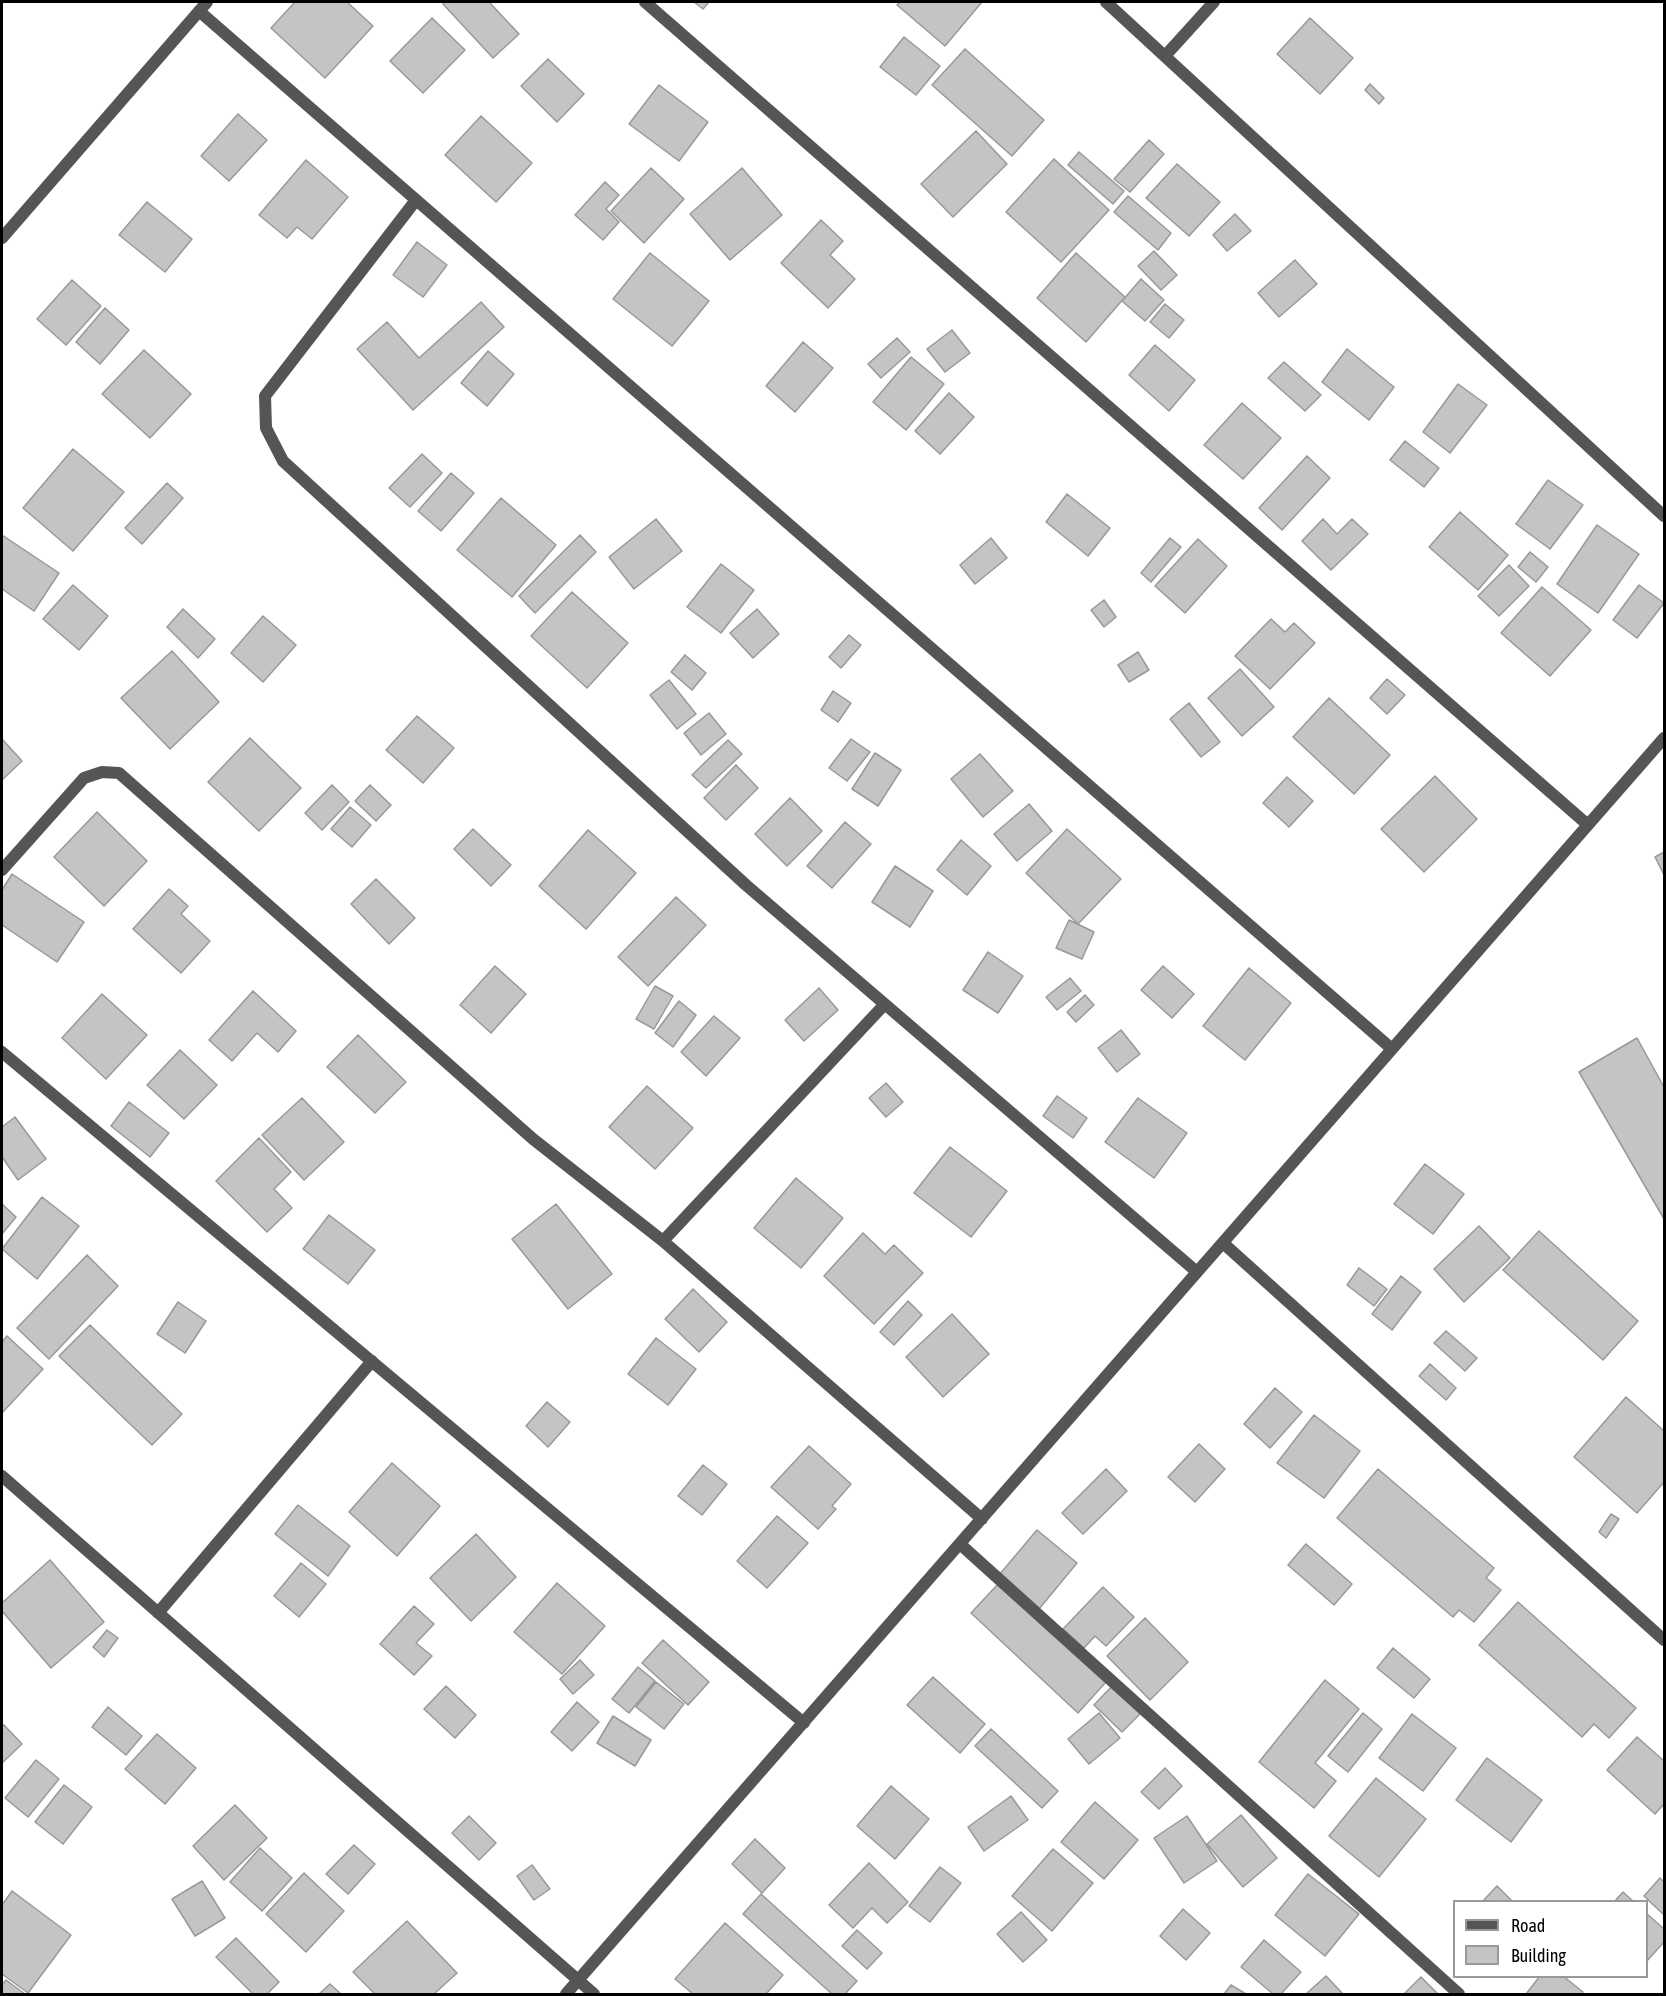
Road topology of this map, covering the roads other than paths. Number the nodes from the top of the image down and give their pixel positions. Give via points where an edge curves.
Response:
1 (645, 2) edge
2 (1106, 2) edge
3 (1214, 2) edge
4 (203, 6) edge
5 (1165, 56) junction
6 (416, 200) junction
7 (2, 238) edge
8 (1665, 516) edge
9 (1665, 738) edge
10 (1588, 825) junction
11 (2, 870) edge
12 (884, 1005) junction
13 (1392, 1049) junction
14 (2, 1052) edge
15 (663, 1241) junction
16 (1223, 1243) junction
17 (1197, 1272) junction
18 (372, 1361) junction
19 (2, 1476) edge
20 (982, 1519) junction
21 (960, 1544) junction
22 (158, 1613) junction
23 (1665, 1640) edge
24 (804, 1723) junction
25 (578, 1980) junction
26 (566, 1995) edge
27 (594, 1995) edge
28 (1459, 1995) edge

1 - 10 street
2 - 5 street
3 - 5 street
4 - 6 street
4 - 7 street
5 - 8 street
6 - 12 street via 265,396 266,428 283,460 738,877
6 - 13 street
9 - 10 street
10 - 13 street
11 - 15 street via 84,778 102,772 119,773 533,1139
12 - 15 street
12 - 17 street
13 - 16 street
14 - 18 street
15 - 20 street
16 - 17 street
16 - 23 street
17 - 20 street
18 - 22 street
18 - 24 street
19 - 22 street
20 - 21 street
21 - 24 street
21 - 28 street
22 - 25 street
24 - 25 street
25 - 26 street
25 - 27 street

